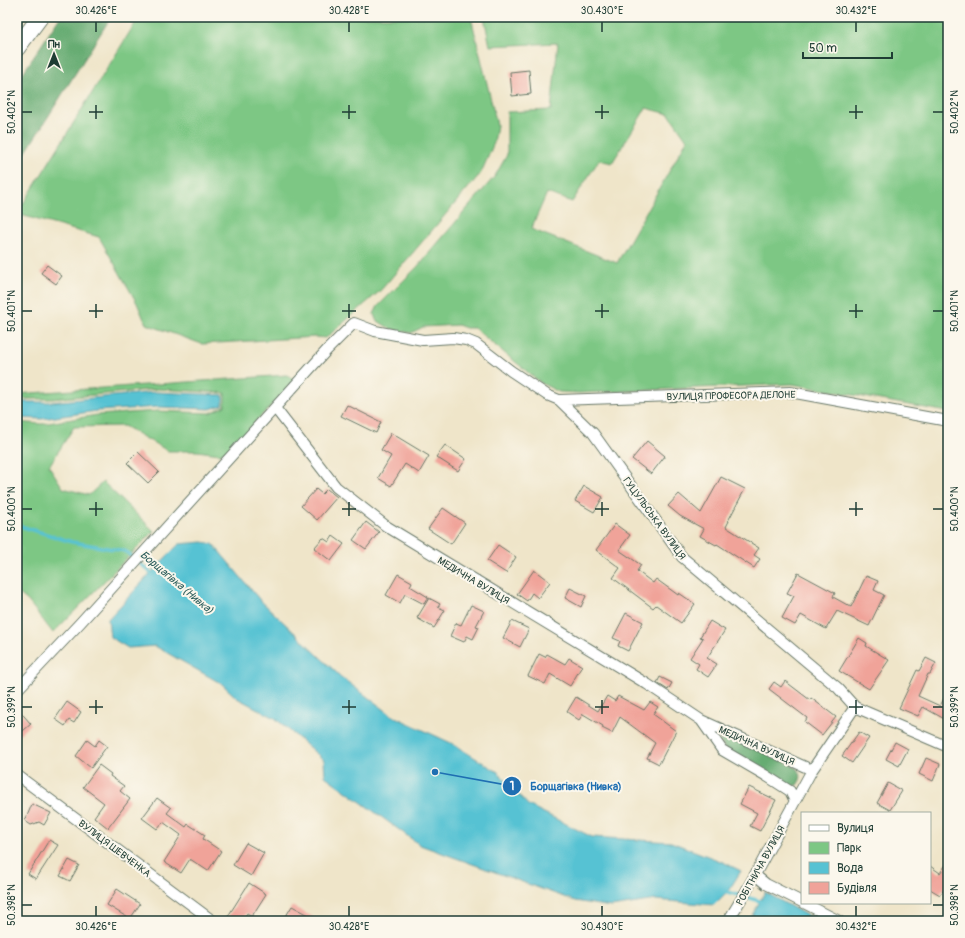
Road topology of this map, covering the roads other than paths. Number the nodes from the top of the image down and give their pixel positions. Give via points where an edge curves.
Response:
1 (40, 17) edge
2 (17, 48) edge
3 (559, 400) junction
4 (275, 408) junction
5 (948, 421) edge
6 (17, 690) edge
7 (855, 707) junction
8 (701, 720) junction
9 (948, 747) edge
10 (812, 770) junction
11 (17, 775) edge
12 (795, 801) junction
13 (755, 875) junction
14 (801, 902) edge
15 (805, 904) edge
16 (213, 921) edge
17 (728, 921) edge
18 (839, 921) edge

1 - 2 main road
3 - 4 street, ГУЦУЛЬСЬКА ВУЛИЦЯ via 547,395 476,344 466,340 423,340 375,331 354,323
3 - 5 street, ВУЛИЦЯ ПРОФЕСОРА ДЕЛОНЕ via 790,392
3 - 7 street, ГУЦУЛЬСЬКА ВУЛИЦЯ via 593,433 682,557 838,688
4 - 6 street
4 - 8 street, МЕДИЧНА ВУЛИЦЯ via 336,487 386,526 647,684
7 - 9 street, ГУЦУЛЬСЬКА ВУЛИЦЯ
7 - 10 street, РОБІТНИЧА ВУЛИЦЯ
8 - 10 street, МЕДИЧНА ВУЛИЦЯ
8 - 12 street, МЕДИЧНА ВУЛИЦЯ via 722,750 790,791
10 - 12 street, РОБІТНИЧА ВУЛИЦЯ
11 - 16 street, ВУЛИЦЯ ШЕВЧЕНКА
12 - 13 street, РОБІТНИЧА ВУЛИЦЯ
13 - 14 street via 766,884
13 - 17 street, РОБІТНИЧА ВУЛИЦЯ
15 - 18 street

